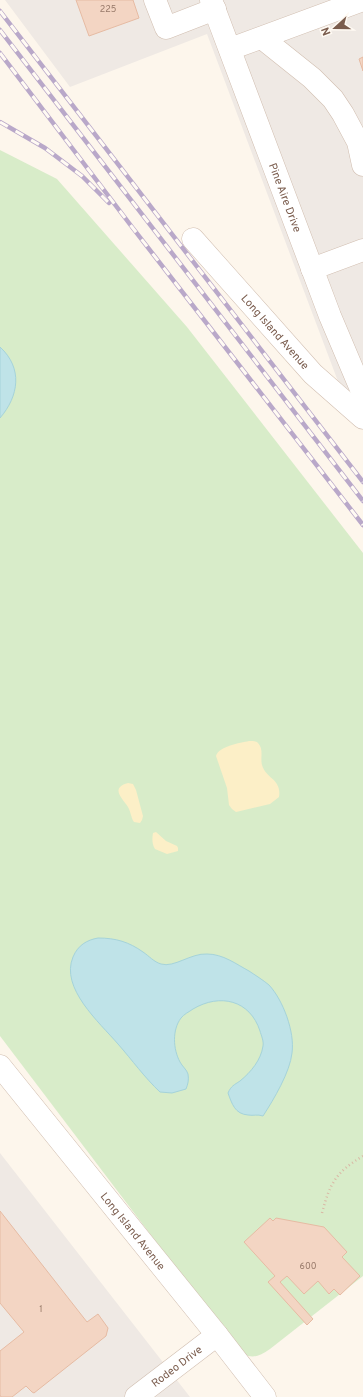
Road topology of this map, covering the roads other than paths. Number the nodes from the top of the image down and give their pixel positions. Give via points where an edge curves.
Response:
1 (155, 0) edge
2 (363, 0) edge
3 (213, 5) edge
4 (262, 38) junction
5 (230, 49) junction
6 (363, 165) edge
7 (192, 239) dead end
8 (363, 250) edge
9 (312, 268) junction
10 (363, 394) edge
11 (363, 418) edge
12 (0, 1066) edge
13 (217, 1335) junction
14 (136, 1397) edge
15 (265, 1397) edge

1 - 3 street via 166,28
2 - 4 street
3 - 5 street, Pine Aire Drive
4 - 5 street
4 - 6 street via 333,98 358,142
5 - 9 street, Pine Aire Drive
7 - 11 street, Long Island Avenue via 313,374
8 - 9 street
9 - 10 street, Pine Aire Drive
12 - 13 street, Long Island Avenue
13 - 14 street, Rodeo Drive
13 - 15 street, Long Island Avenue

